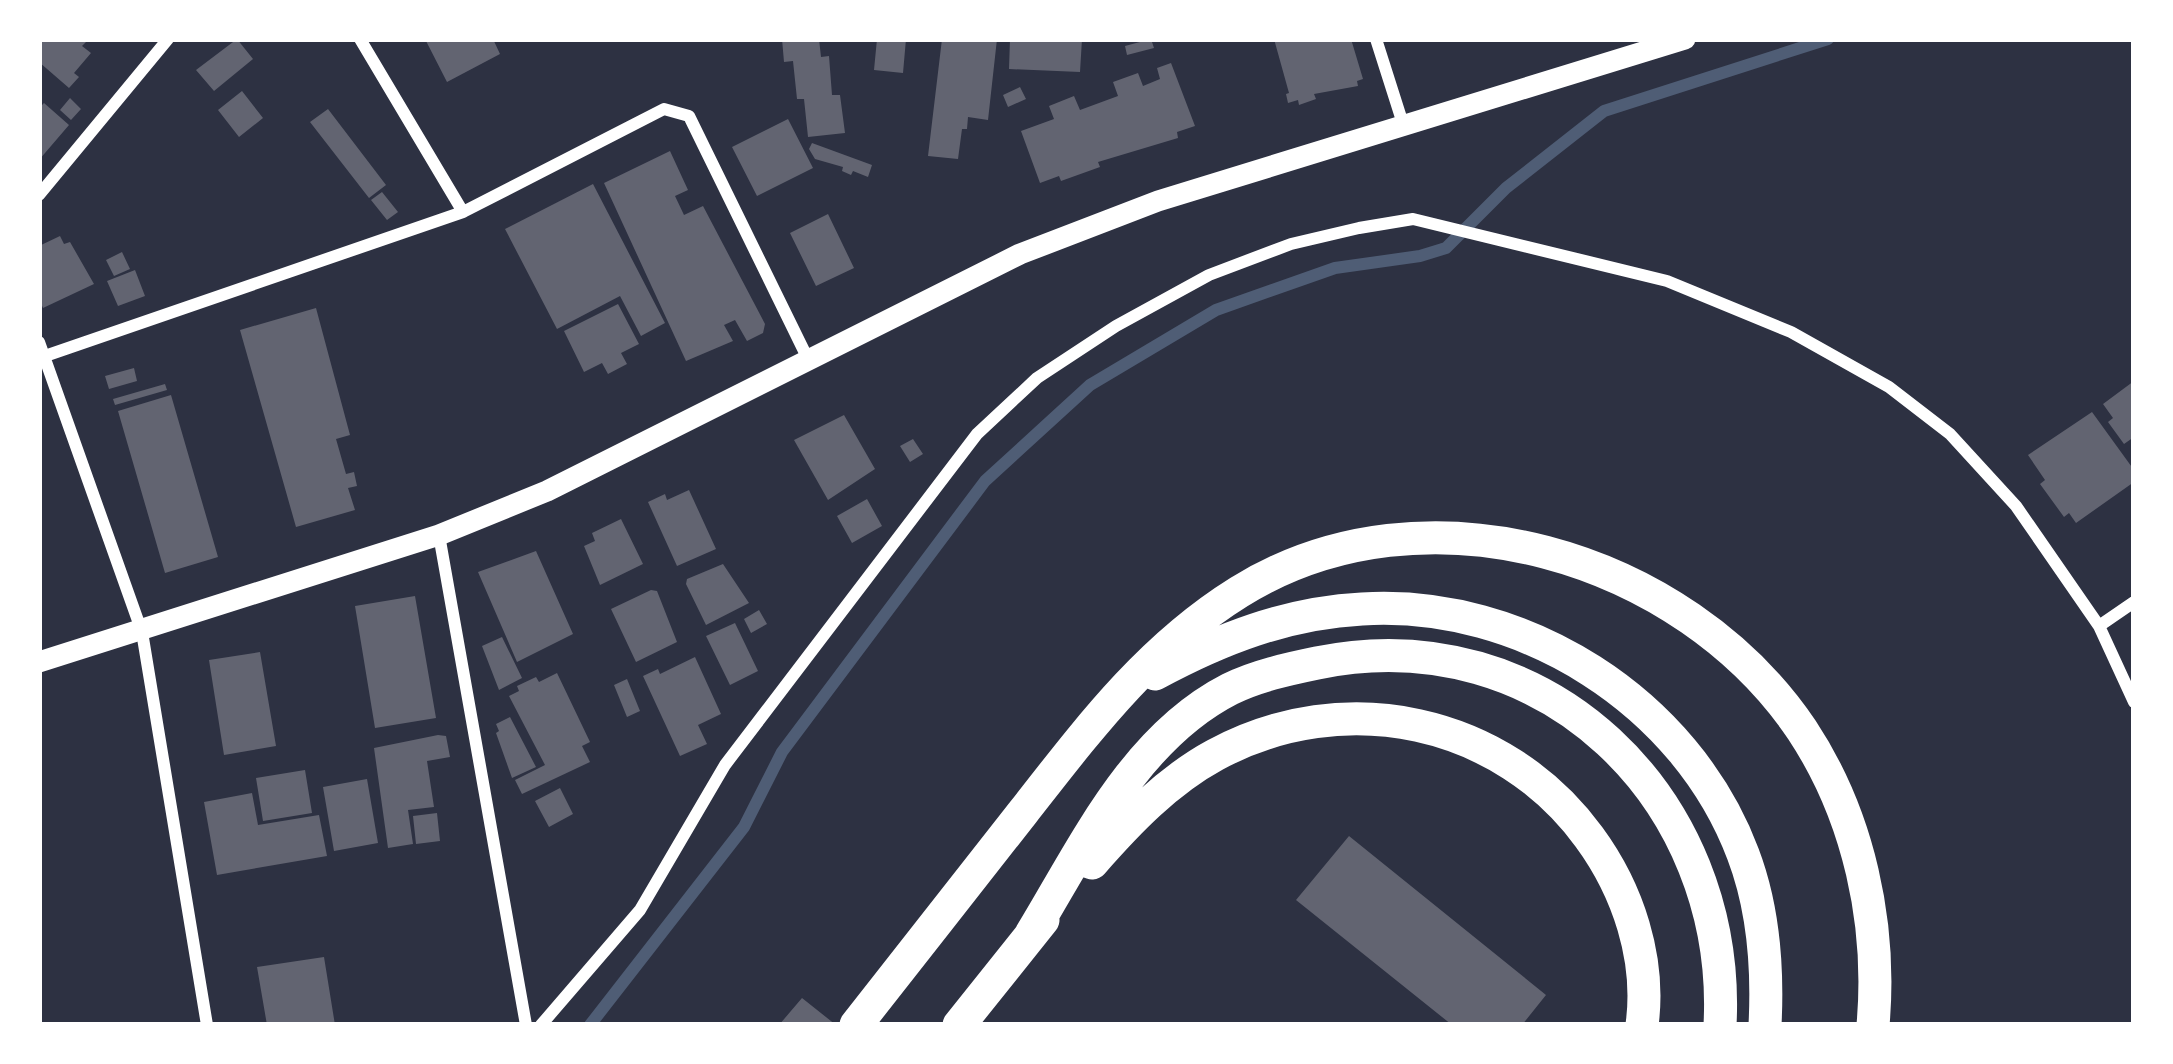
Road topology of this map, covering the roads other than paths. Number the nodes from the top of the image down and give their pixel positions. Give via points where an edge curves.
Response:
1 (168, 39) edge
2 (360, 39) edge
3 (1376, 39) edge
4 (1685, 39) edge
5 (1405, 127) junction
6 (39, 195) edge
7 (463, 212) junction
8 (42, 349) edge
9 (808, 359) junction
10 (439, 536) junction
11 (2134, 602) edge
12 (2098, 626) junction
13 (142, 632) junction
14 (39, 662) edge
15 (2134, 703) edge
16 (1095, 718) junction
17 (1031, 934) junction
18 (207, 1025) edge
19 (526, 1025) edge
20 (541, 1025) edge
21 (856, 1025) edge
22 (959, 1025) edge
23 (1642, 1025) edge
24 (1720, 1025) edge
25 (1765, 1025) edge
26 (1873, 1025) edge

1 - 6 street
2 - 7 street
3 - 5 street
4 - 5 street
5 - 9 street via 1158,201 1040,246
7 - 8 street
7 - 9 street via 664,110 689,116
8 - 13 street
9 - 10 street via 548,491
10 - 13 street
10 - 19 street
11 - 12 street
12 - 15 street
12 - 20 street via 2016,506 1950,434 1889,387 1791,332 1667,281 1413,218 1270,251 1153,305 1037,378 977,434 725,765 640,910
13 - 14 street
13 - 18 street
16 - 21 highway
16 - 25 highway via 1195,653 1300,616 1423,610 1539,641 1592,668 1639,706 1716,797 1760,914
16 - 26 highway via 1188,626 1297,565 1406,540 1466,538 1592,565 1704,629 1802,729 1857,850 1877,977
17 - 22 highway
17 - 23 highway via 1137,814 1215,755 1318,721 1377,716 1484,746 1568,808 1626,899 1640,956
17 - 24 highway via 1117,794 1186,717 1231,688 1288,669 1353,656 1414,657 1479,668 1546,694 1642,774 1701,877 1717,938

